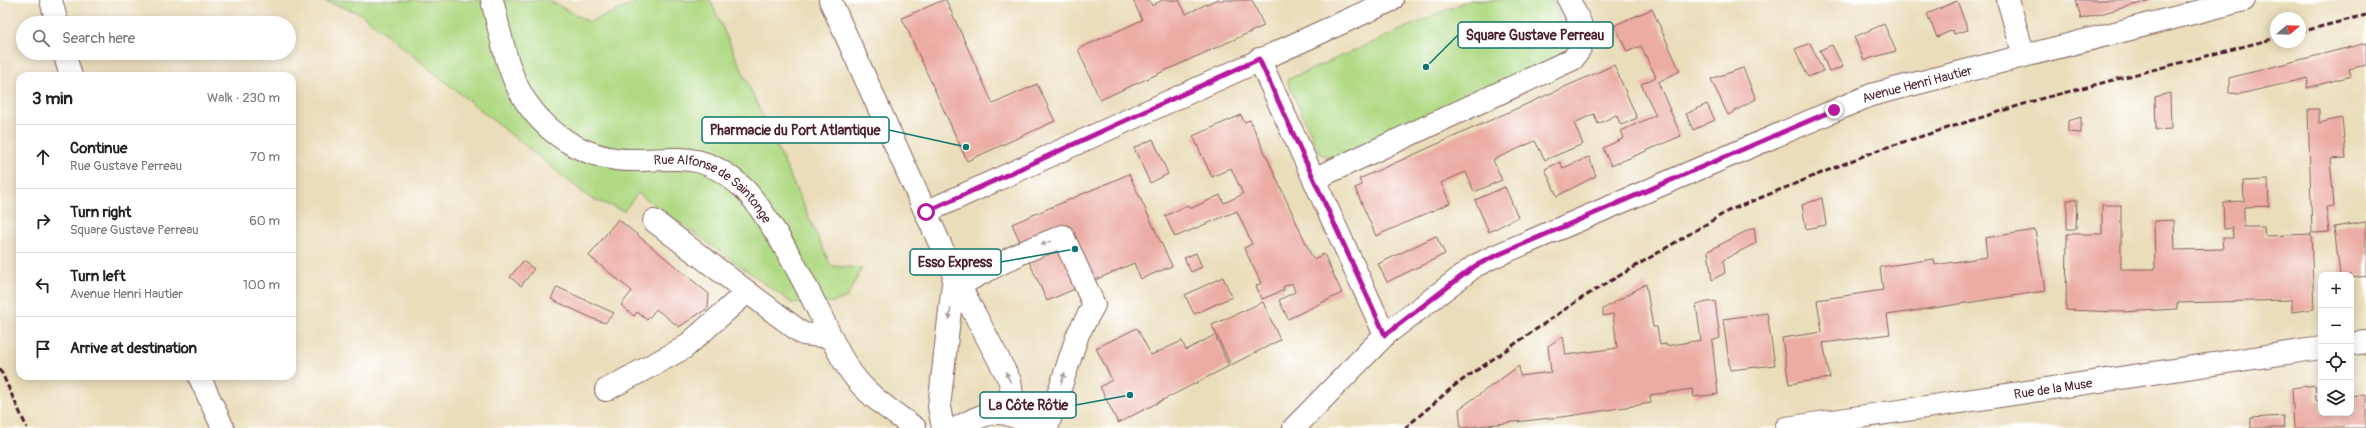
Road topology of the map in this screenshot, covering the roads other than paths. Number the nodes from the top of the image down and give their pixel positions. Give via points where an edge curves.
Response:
1 (51, 0) edge
2 (492, 0) edge
3 (830, 0) edge
4 (1392, 0) edge
5 (1569, 0) edge
6 (2008, 0) edge
7 (2244, 0) edge
8 (55, 16) edge
9 (2024, 56) junction
10 (1259, 59) junction
11 (66, 60) edge
12 (70, 72) edge
13 (1314, 179) junction
14 (926, 212) junction
15 (654, 222) dead end
16 (957, 280) junction
17 (748, 292) junction
18 (1385, 335) junction
19 (831, 337) junction
20 (2366, 342) edge
21 (2354, 344) edge
22 (2318, 348) edge
23 (201, 380) edge
24 (606, 390) dead end
25 (1015, 415) junction
26 (223, 428) edge
27 (915, 428) edge
28 (943, 428) edge
29 (957, 428) edge
30 (1037, 428) edge
31 (1047, 428) edge
32 (1294, 428) edge
33 (1786, 428) edge

1 - 8 street
2 - 19 street, Rue Alfonse de Saintonge via 507,60 522,96 544,125 572,146 601,157 631,160 684,158 714,164 742,186 760,208 790,253
3 - 14 street
4 - 10 street
5 - 13 street via 1584,32 1583,42 1573,59
6 - 9 street
7 - 9 street, Avenue Henri Hautier
9 - 18 street, Avenue Henri Hautier via 1871,96 1501,254 1475,266
10 - 13 street
10 - 14 street
11 - 12 street
13 - 18 street
14 - 16 street
15 - 17 street
25 -> 16 street via 1010,380
16 -> 28 street via 939,407
31 -> 16 street via 1078,334 1094,305 1063,236
17 - 19 street via 803,334
17 - 24 street via 684,348
18 - 32 street, Avenue Henri Hautier
19 - 27 street, Rue Alfonse de Saintonge via 852,374 871,395
20 - 21 street
22 - 33 street, Rue de la Muse
23 - 26 street
25 - 29 street via 999,412 979,416
25 - 30 street

